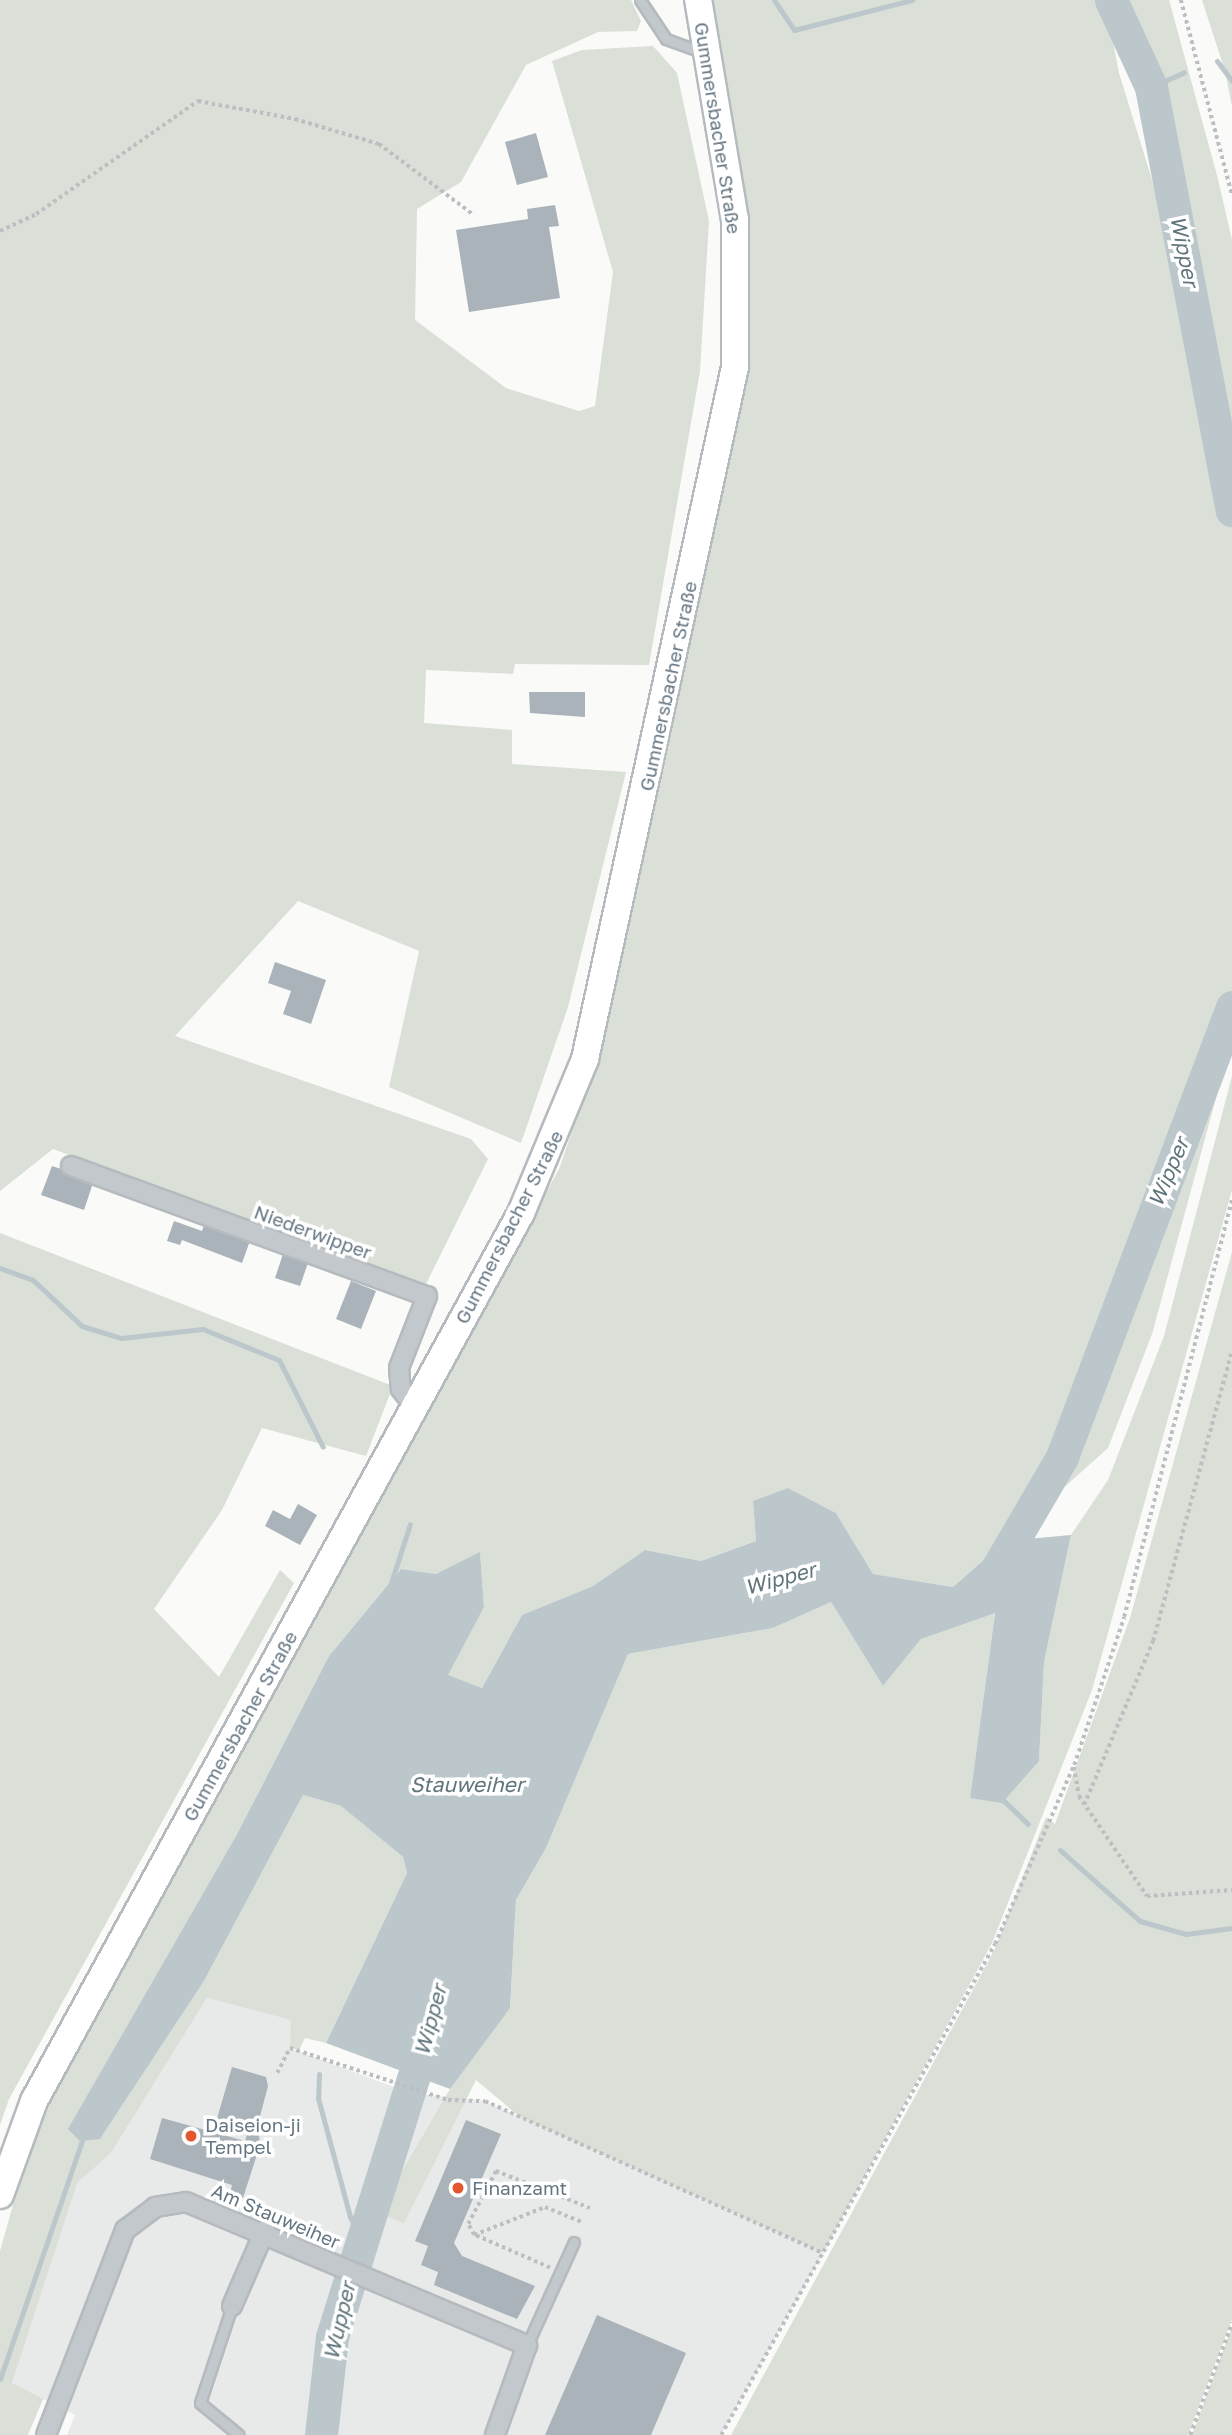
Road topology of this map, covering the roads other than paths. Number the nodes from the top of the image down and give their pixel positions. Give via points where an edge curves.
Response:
1 (640, 0) edge
2 (698, 0) edge
3 (708, 52) junction
4 (71, 1166) dead end
5 (415, 1406) junction
6 (0, 2195) edge
7 (265, 2230) junction
8 (574, 2242) dead end
9 (232, 2306) joint
10 (527, 2345) junction
11 (46, 2435) edge
12 (239, 2435) edge
13 (495, 2435) edge

1 - 3 lane via 666,39
2 - 3 main road, Gummersbacher Straße
3 - 5 main road, Gummersbacher Straße via 735,220 739,292 735,367 691,579 593,1025 567,1113 521,1213
4 - 5 street, Niederwipper via 427,1296 399,1368 401,1389
5 - 6 main road, Gummersbacher Straße via 34,2101
7 - 9 street
7 - 10 street, Am Stauweiher
7 - 11 street, Am Stauweiher via 186,2202 155,2207 125,2230
8 - 10 lane
9 - 12 lane via 200,2403
10 - 13 street

